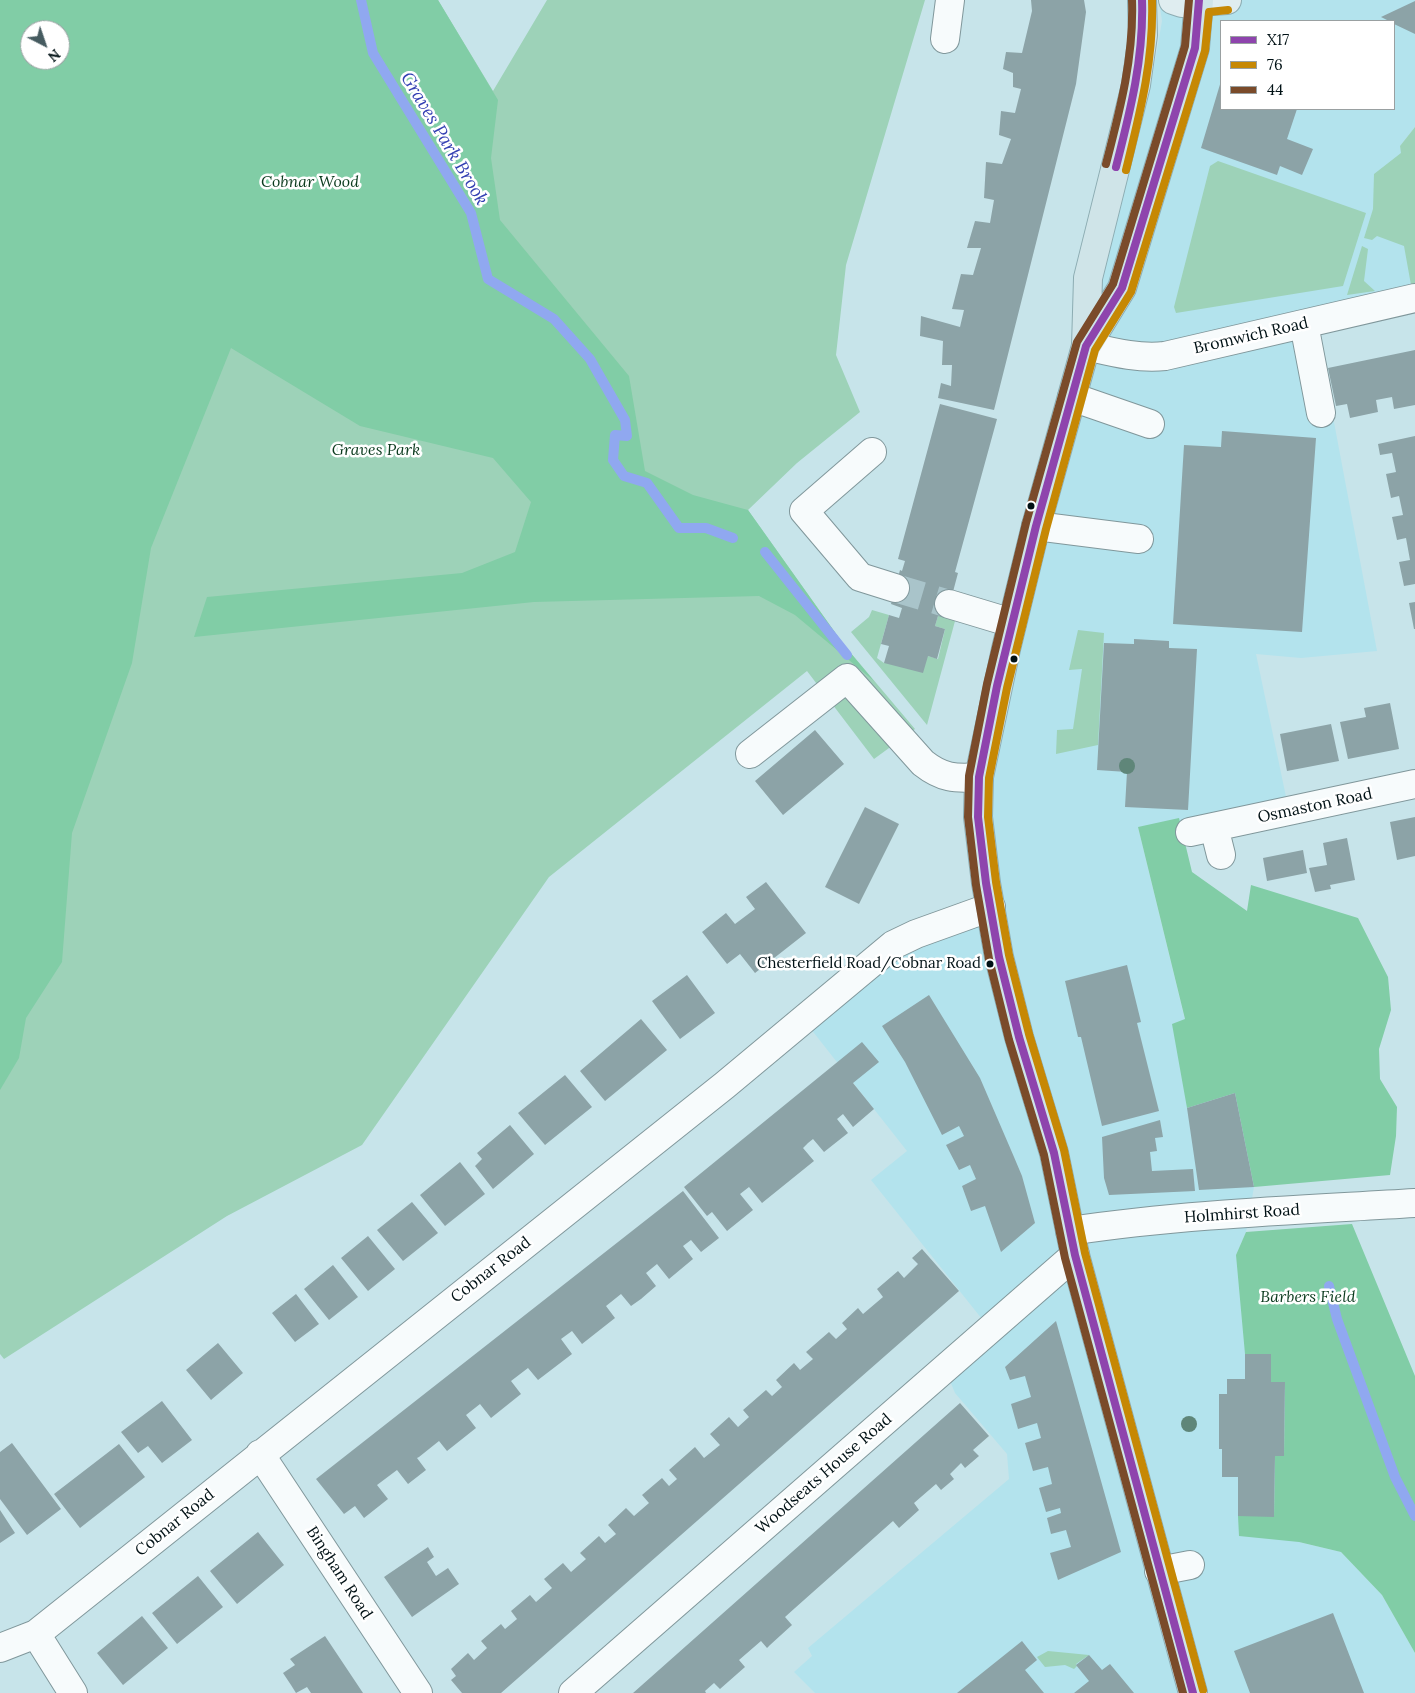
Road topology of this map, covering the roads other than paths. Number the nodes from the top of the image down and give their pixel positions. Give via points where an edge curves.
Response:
1 (950, 0) edge
2 (1142, 0) edge
3 (1227, 0) edge
4 (1191, 1) edge
5 (946, 39) dead end
6 (1415, 298) edge
7 (1304, 324) junction
8 (1086, 346) junction
9 (1072, 397) junction
10 (1321, 413) dead end
11 (1150, 424) dead end
12 (872, 452) dead end
13 (1036, 526) junction
14 (1139, 539) dead end
15 (895, 588) tunnel mouth
16 (949, 604) tunnel mouth
17 (1012, 623) junction
18 (750, 754) dead end
19 (979, 777) junction
20 (1415, 784) edge
21 (1221, 855) dead end
22 (990, 907) junction
23 (1415, 1203) edge
24 (1073, 1243) junction
25 (260, 1454) junction
26 (1190, 1565) dead end
27 (1159, 1571) junction
28 (36, 1634) junction
29 (0, 1648) edge
30 (73, 1693) edge
31 (418, 1693) edge
32 (573, 1693) edge
33 (1193, 1693) edge

1 - 5 street
2 - 8 highway via 1144,35 1136,86 1088,278
3 - 4 main road
4 - 8 highway via 1194,48 1122,288
6 - 7 street, Bromwich Road
7 - 8 street, Bromwich Road via 1150,358
7 - 10 street
8 - 9 highway
9 - 11 street
9 - 13 highway
12 - 15 street via 804,511 860,577
13 - 14 street
13 - 17 highway
16 - 17 street
17 - 19 highway
18 - 19 street via 847,678 937,774 958,779
19 - 22 highway via 978,818
20 - 21 street, Osmaston Road via 1202,830
22 - 24 highway via 999,957 1054,1153
22 - 25 street, Cobnar Road via 893,945 725,1084
23 - 24 street, Holmhirst Road via 1193,1217 1108,1226
24 - 27 highway
24 - 32 street, Woodseats House Road
25 - 28 street, Cobnar Road
25 - 31 street, Bingham Road
26 - 27 street
27 - 33 highway
28 - 29 street, Cobnar Road
28 - 30 street

